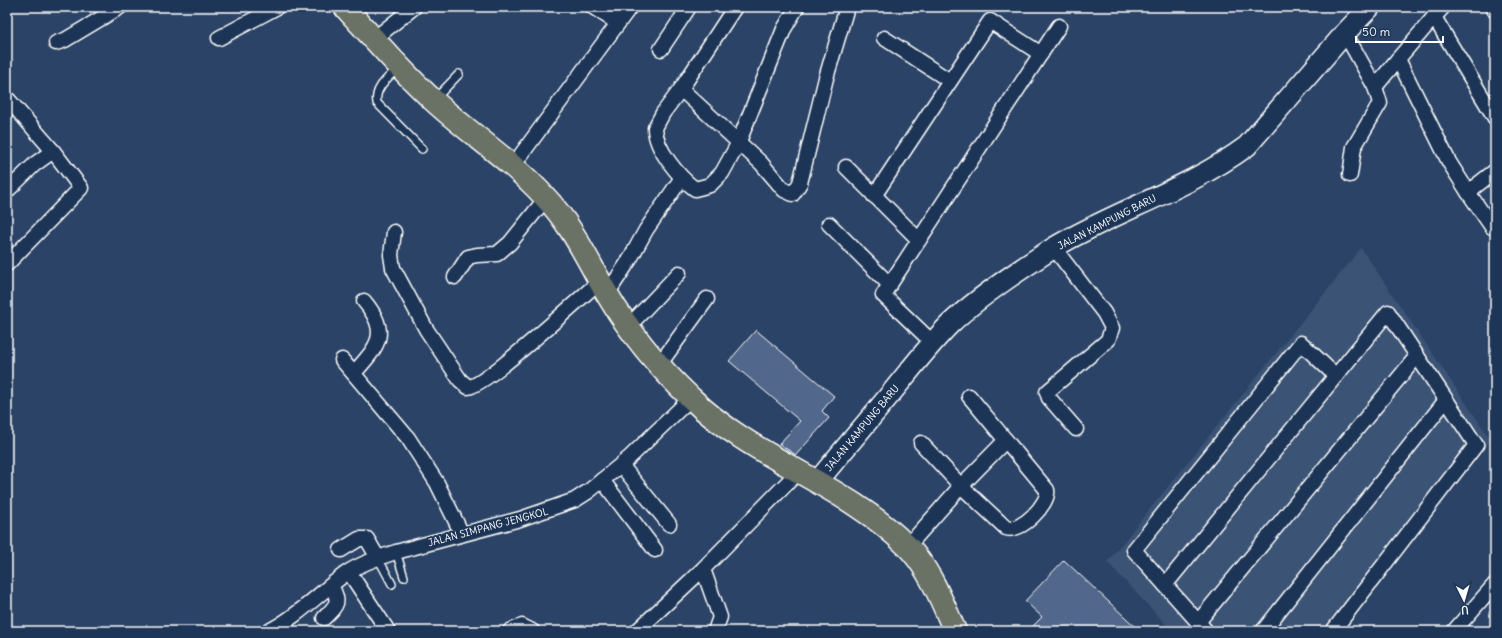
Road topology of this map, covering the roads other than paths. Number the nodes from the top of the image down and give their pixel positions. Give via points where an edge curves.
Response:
1 (277, 7) edge
2 (345, 7) edge
3 (414, 7) edge
4 (593, 7) edge
5 (630, 7) edge
6 (689, 7) edge
7 (735, 7) edge
8 (797, 7) edge
9 (847, 7) edge
10 (1370, 7) edge
11 (1493, 7) edge
12 (112, 9) edge
13 (1495, 11) edge
14 (1438, 12) edge
15 (618, 23) junction
16 (1059, 26) dead end
17 (1345, 33) junction
18 (219, 38) dead end
19 (884, 38) dead end
20 (374, 39) junction
21 (56, 43) dead end
22 (661, 49) dead end
23 (1041, 54) junction
24 (1398, 59) junction
25 (399, 67) junction
26 (459, 74) dead end
27 (950, 81) junction
28 (1375, 87) junction
29 (681, 89) junction
30 (433, 100) junction
31 (9, 105) edge
32 (1495, 118) edge
33 (738, 144) junction
34 (422, 149) dead end
35 (53, 151) junction
36 (512, 167) junction
37 (846, 167) dead end
38 (1495, 171) edge
39 (1350, 175) dead end
40 (681, 179) junction
41 (7, 191) edge
42 (1468, 192) junction
43 (874, 196) junction
44 (546, 198) junction
45 (829, 224) dead end
46 (1492, 227) dead end
47 (394, 232) dead end
48 (919, 240) junction
49 (1054, 248) junction
50 (7, 264) edge
51 (679, 273) dead end
52 (455, 277) dead end
53 (890, 285) junction
54 (603, 287) junction
55 (706, 299) dead end
56 (364, 301) dead end
57 (628, 327) junction
58 (933, 343) junction
59 (1417, 356) junction
60 (342, 360) dead end
61 (659, 365) junction
62 (354, 373) junction
63 (1336, 376) junction
64 (969, 396) dead end
65 (691, 398) junction
66 (1446, 400) junction
67 (1076, 429) dead end
68 (1006, 440) junction
69 (921, 443) dead end
70 (621, 465) junction
71 (808, 476) junction
72 (602, 480) junction
73 (961, 486) junction
74 (669, 524) dead end
75 (462, 534) junction
76 (908, 546) junction
77 (341, 550) dead end
78 (656, 550) dead end
79 (396, 552) junction
80 (378, 558) junction
81 (703, 569) junction
82 (349, 572) junction
83 (404, 577) dead end
84 (392, 584) dead end
85 (1495, 584) edge
86 (1165, 585) junction
87 (331, 586) junction
88 (324, 618) dead end
89 (289, 626) edge
90 (1202, 626) edge
91 (270, 631) edge
92 (388, 631) edge
93 (510, 631) edge
94 (532, 631) edge
95 (637, 631) edge
96 (715, 631) edge
97 (955, 631) edge
98 (1263, 631) edge
99 (1333, 631) edge
100 (1454, 631) edge

1 - 18 street
2 - 20 main road
3 - 20 street
4 - 15 street
5 - 15 street
6 - 22 street
7 - 29 street
8 - 33 street via 784,28
9 - 33 street via 800,183 795,193 791,194 784,190 761,163
10 - 17 street, JALAN KAMPUNG BARU
11 - 13 street
12 - 21 street via 65,40
14 - 24 street
14 - 32 street
15 - 36 street
16 - 23 street
17 - 28 street
17 - 49 street, JALAN KAMPUNG BARU via 1243,149 1179,186
19 - 27 street
20 - 25 main road
23 - 27 street via 990,21
23 - 48 street
24 - 28 street
24 - 42 street via 1449,162
25 - 30 main road
25 - 34 lane via 380,86 376,95 377,103
26 - 30 lane
27 - 43 street
28 - 39 street via 1380,103 1354,147
29 - 33 street
29 - 40 street via 655,128 658,141
30 - 36 main road
31 - 35 street
33 - 40 street via 722,173 710,185 695,189
35 - 41 street via 35,164
35 - 50 street via 81,188
36 - 44 main road
37 - 43 street
38 - 42 street
40 - 54 street via 646,230 630,260
42 - 46 street
43 - 48 street
44 - 52 street via 510,243 497,254 468,257
44 - 54 main road via 572,232
45 - 53 street
47 - 54 street via 391,258 396,274 426,329 460,380 468,387 477,384 498,369
48 - 53 street
49 - 58 street, JALAN KAMPUNG BARU via 967,309
49 - 67 street via 1104,313 1112,328 1108,340 1047,392 1049,398
51 - 57 street
53 - 58 street via 883,295
54 - 57 main road
55 - 61 street
56 - 62 street via 376,316 380,334 372,353
57 - 61 main road
58 - 71 street, JALAN KAMPUNG BARU
59 - 63 street via 1388,312
59 - 66 street
59 - 90 street
60 - 62 street
61 - 65 main road
62 - 75 street via 411,444 437,483
63 - 86 street
63 - 86 street via 1301,343 1134,550
64 - 68 street
65 - 70 street, JALAN SIMPANG JENGKOL
65 - 71 main road via 740,439
66 - 98 street
66 - 99 street via 1476,445
68 - 73 street
68 - 73 street via 1047,490 1048,495 1040,508 1022,526 1010,529
69 - 73 street
70 - 72 street, JALAN SIMPANG JENGKOL
70 - 74 street
71 - 76 main road via 871,516
71 - 81 street
72 - 75 street, JALAN SIMPANG JENGKOL via 575,500 561,506 526,518
72 - 78 street
73 - 76 street
75 - 79 street, JALAN SIMPANG JENGKOL
76 - 97 main road via 932,581
77 - 80 street via 359,539 367,539
79 - 80 street, JALAN SIMPANG JENGKOL
79 - 83 lane
80 - 82 street, JALAN SIMPANG JENGKOL
80 - 84 lane
81 - 95 street
81 - 96 street via 720,617
82 - 87 street, JALAN SIMPANG JENGKOL
82 - 92 street
85 - 100 street
86 - 90 street
87 - 88 street via 336,596 336,604
87 - 89 street, JALAN SIMPANG JENGKOL
89 - 91 street, JALAN SIMPANG JENGKOL
93 - 94 street via 522,626

